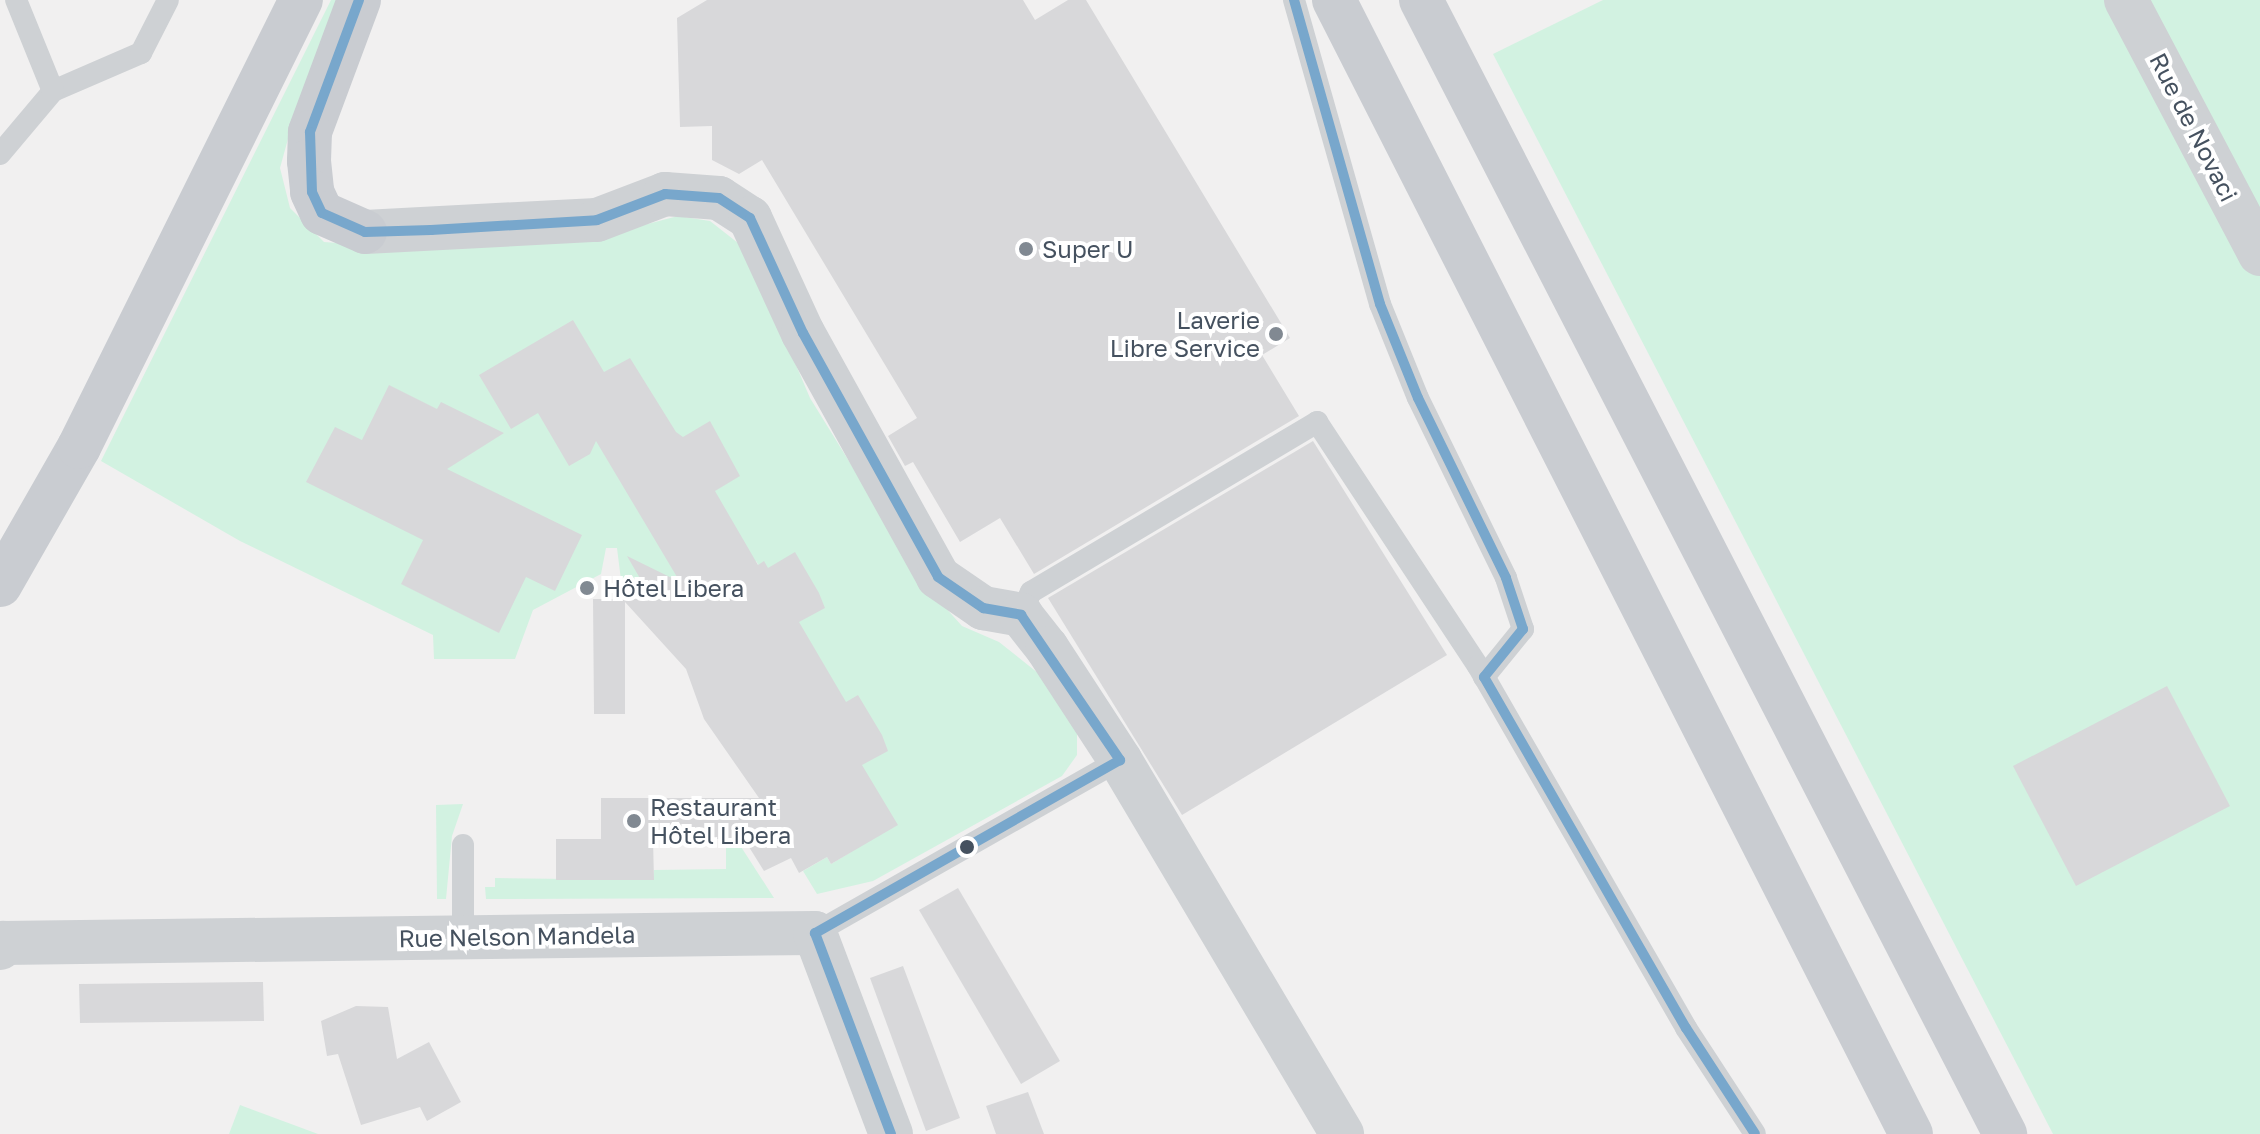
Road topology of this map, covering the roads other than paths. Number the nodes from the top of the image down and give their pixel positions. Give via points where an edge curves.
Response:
1 (16, 0) edge
2 (168, 0) edge
3 (301, 0) edge
4 (359, 0) edge
5 (1294, 0) edge
6 (1334, 0) edge
7 (1421, 0) edge
8 (2126, 0) edge
9 (53, 91) junction
10 (0, 154) edge
11 (365, 232) joint
12 (2260, 254) edge
13 (0, 585) edge
14 (1021, 615) junction
15 (1484, 677) junction
16 (1120, 760) junction
17 (463, 845) dead end
18 (815, 933) junction
19 (463, 936) junction
20 (2, 946) edge
21 (891, 1134) edge
22 (1342, 1134) edge
23 (1755, 1134) edge
24 (1911, 1134) edge
25 (2005, 1134) edge

1 - 9 lane
2 - 9 lane via 141,53
3 - 13 main road via 79,447
4 - 11 main road via 310,132 309,161 312,192 322,213
5 - 15 lane via 1380,304 1418,398 1506,578 1523,629
6 - 24 main road
7 - 25 main road
8 - 12 street, Rue de Novaci
9 - 10 lane
11 - 14 street via 597,220 665,194 719,198 750,218 803,333 938,577 983,608
14 - 15 lane via 1031,592 1317,422
14 - 16 street
15 - 23 lane via 1686,1028
16 - 18 lane
16 - 22 street
17 - 19 lane
18 - 19 street, Rue Nelson Mandela
18 - 21 street
19 - 20 street, Rue Nelson Mandela

